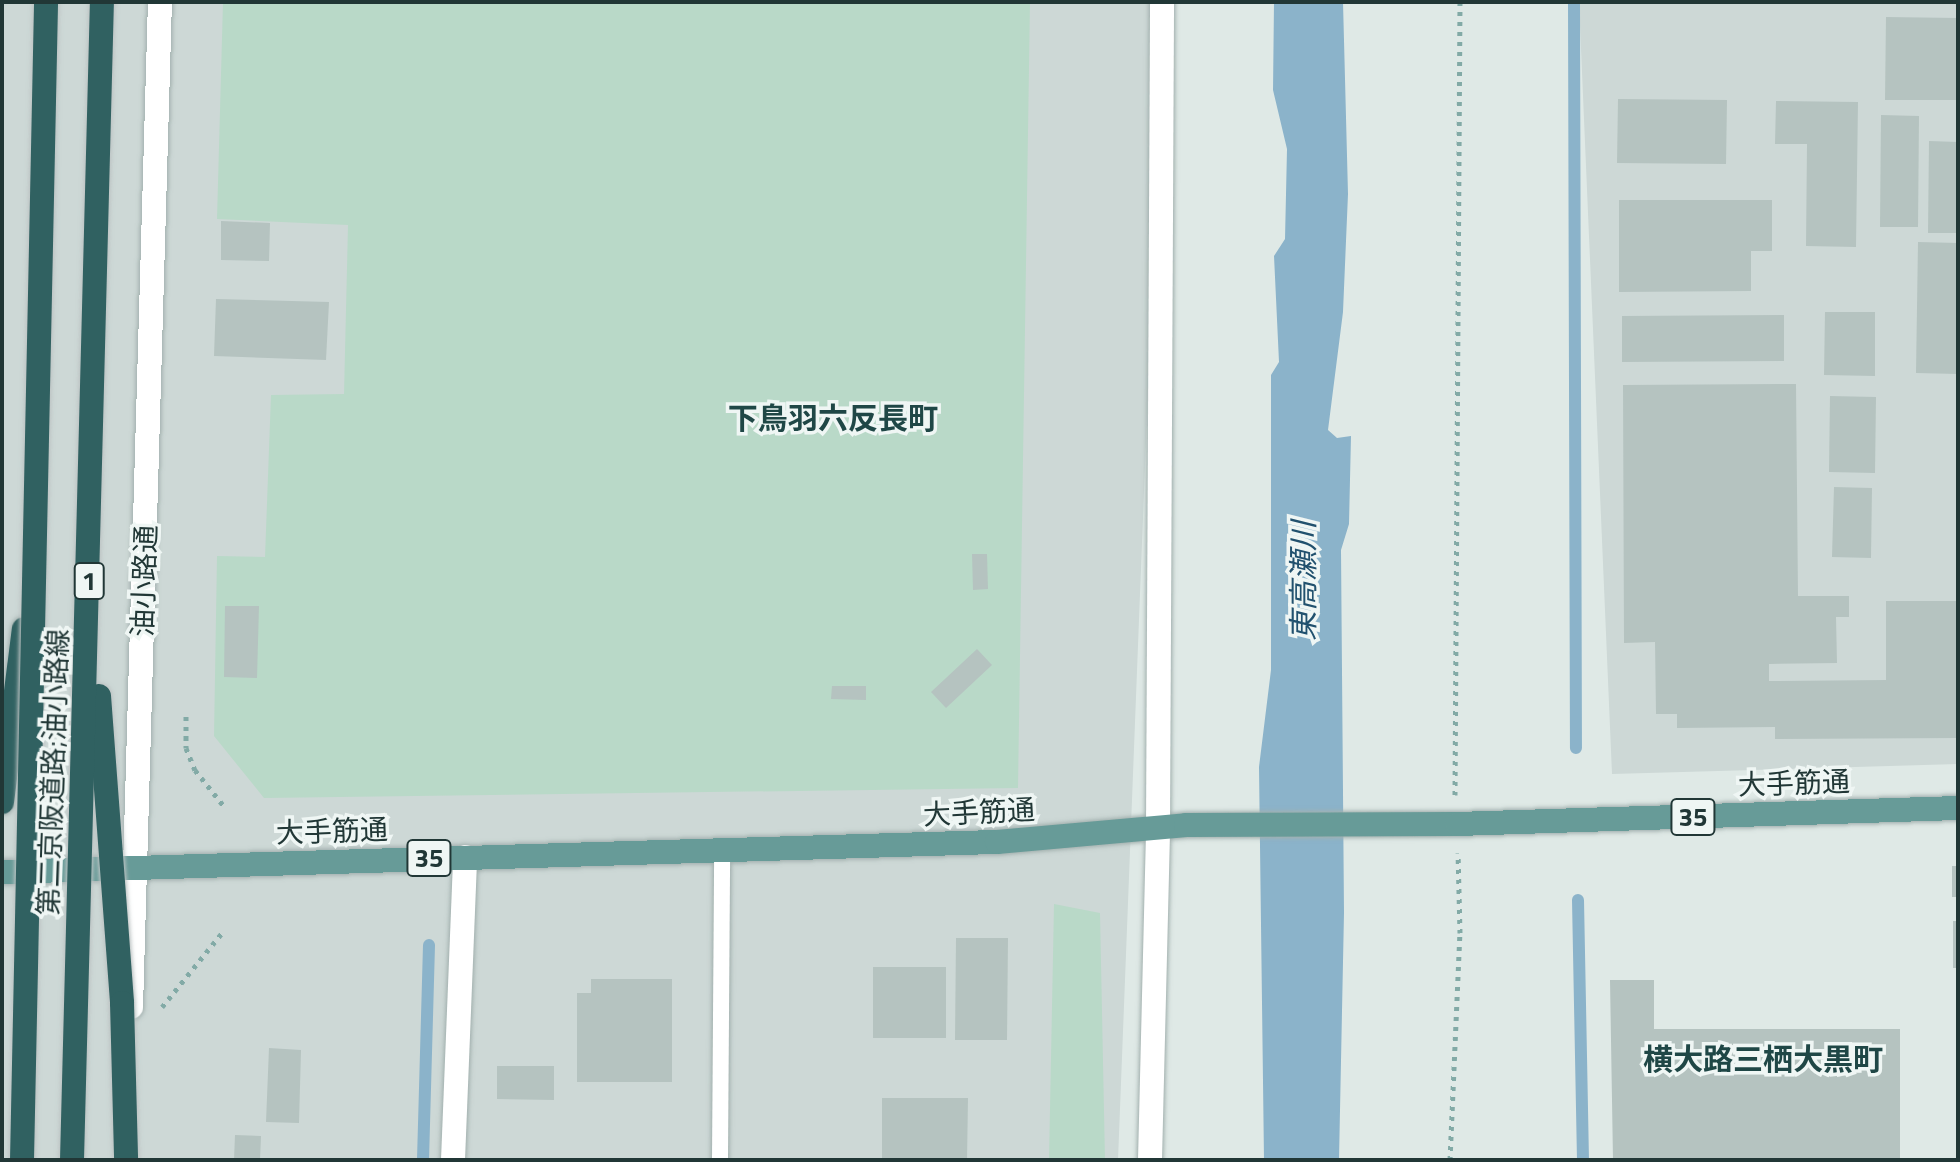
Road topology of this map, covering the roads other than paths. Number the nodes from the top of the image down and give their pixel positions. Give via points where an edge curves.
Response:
1 (46, 2) edge
2 (102, 2) edge
3 (160, 2) edge
4 (1162, 2) edge
5 (33, 564) junction
6 (89, 566) junction
7 (2, 802) edge
8 (1958, 808) edge
9 (1158, 830) junction
10 (722, 853) junction
11 (465, 857) junction
12 (136, 867) junction
13 (2, 872) edge
14 (22, 1160) edge
15 (72, 1160) edge
16 (125, 1160) edge
17 (453, 1160) edge
18 (720, 1160) edge
19 (1150, 1160) edge

1 - 5 highway, 第二京阪道路;油小路線 / 1, bridge
2 - 6 highway, 第二京阪道路;油小路線 / 1, bridge
3 - 12 street, 油小路通
4 - 9 street
5 - 7 highway, bridge
5 - 14 highway, 第二京阪道路;油小路線 / 1, bridge
6 - 15 highway, 第二京阪道路;油小路線 / 1, bridge
6 - 16 highway, bridge via 122,1003
8 - 9 main road, 大手筋通 / 35 via 1457,824 1186,825
9 - 10 main road, 大手筋通 / 35
9 - 19 street
10 - 11 main road, 大手筋通 / 35
10 - 18 lane
11 - 12 main road, 大手筋通 / 35
11 - 17 street
12 - 13 main road, 大手筋通 / 35
12 - 16 street, 油小路通

